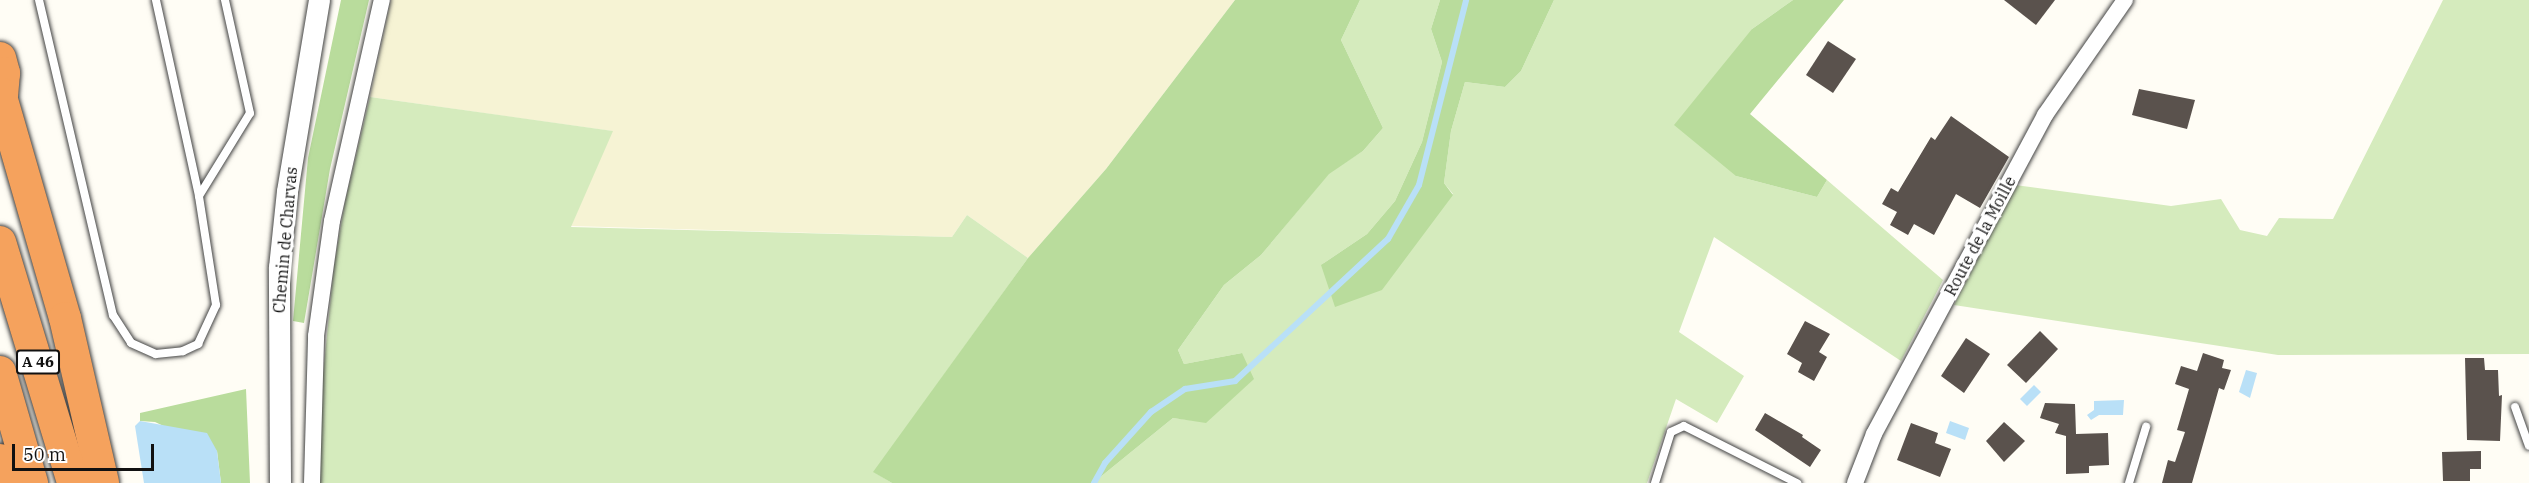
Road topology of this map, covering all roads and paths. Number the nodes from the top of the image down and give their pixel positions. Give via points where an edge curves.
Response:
1 (39, 0) edge
2 (156, 0) edge
3 (225, 0) edge
4 (319, 0) edge
5 (382, 0) edge
6 (2125, 0) edge
7 (0, 58) edge
8 (1, 95) edge
9 (199, 196) junction
10 (0, 242) edge
11 (0, 372) edge
12 (2515, 407) dead end
13 (2146, 427) dead end
14 (2529, 446) edge
15 (0, 460) edge
16 (7, 483) edge
17 (32, 483) edge
18 (73, 483) edge
19 (103, 483) edge
20 (280, 483) edge
21 (312, 483) edge
22 (1655, 483) edge
23 (1797, 483) edge
24 (1855, 483) edge
25 (2129, 483) edge

1 - 9 lane via 114,315 121,331 142,350 156,354 183,351 198,344 212,321 215,289
2 - 9 lane
3 - 9 lane via 250,113
4 - 20 street, Chemin de Charvas via 287,191 279,267
5 - 21 street via 332,221 316,336
6 - 24 street, Route de la Moille via 2045,114 1874,434
7 - 8 highway via 4,73
8 - 19 highway via 65,318
10 - 18 highway, A 46
11 - 17 highway, A 46
12 - 14 lane
13 - 25 lane
15 - 16 highway
22 - 23 lane via 1671,432 1684,426

